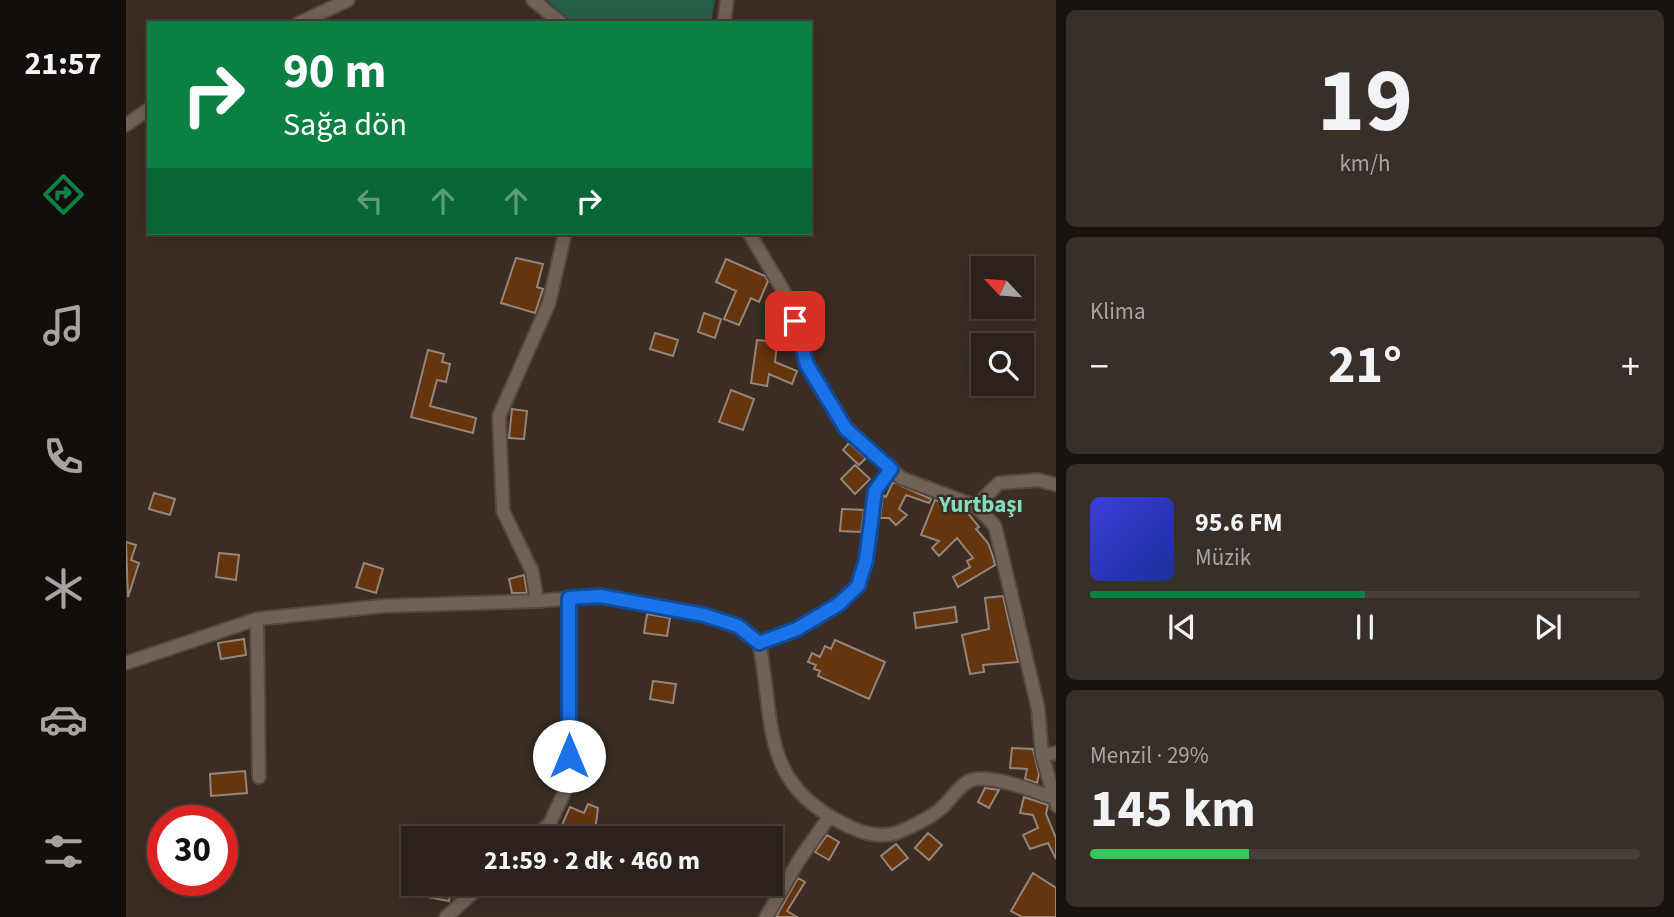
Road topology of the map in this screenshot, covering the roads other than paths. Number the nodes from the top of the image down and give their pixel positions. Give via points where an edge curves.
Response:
1 (348, 0) edge
2 (533, 0) edge
3 (727, 0) edge
4 (305, 21) edge
5 (559, 21) edge
6 (724, 21) edge
7 (147, 110) edge
8 (126, 125) edge
9 (565, 235) edge
10 (750, 235) edge
11 (891, 469) junction
12 (1056, 485) edge
13 (976, 506) junction
14 (569, 598) junction
15 (537, 601) junction
16 (257, 619) junction
17 (759, 643) junction
18 (126, 663) edge
19 (1056, 753) edge
20 (1042, 755) junction
21 (258, 777) dead end
22 (1054, 801) edge
23 (830, 817) junction
24 (547, 826) edge
25 (470, 896) edge
26 (446, 917) edge
27 (765, 917) edge

1 - 4 street
2 - 5 street
3 - 6 street
7 - 8 street
9 - 15 street via 549,303 499,416 503,511 532,571
10 - 11 street via 789,300 807,365 846,429
11 - 13 street via 901,478
11 - 17 street via 875,491 858,586 839,604 797,629
12 - 13 street via 1038,480 999,484
13 - 20 street via 995,526 1038,708
14 - 15 street
14 - 17 street via 600,596 704,615 738,626
14 - 24 street via 569,782
15 - 16 street via 383,606
16 - 18 street
16 - 21 street
17 - 23 street via 775,752 791,783 814,808
19 - 20 street
20 - 22 street
22 - 23 street via 991,779 970,781 939,810 894,834 872,835
23 - 27 street
25 - 26 street

